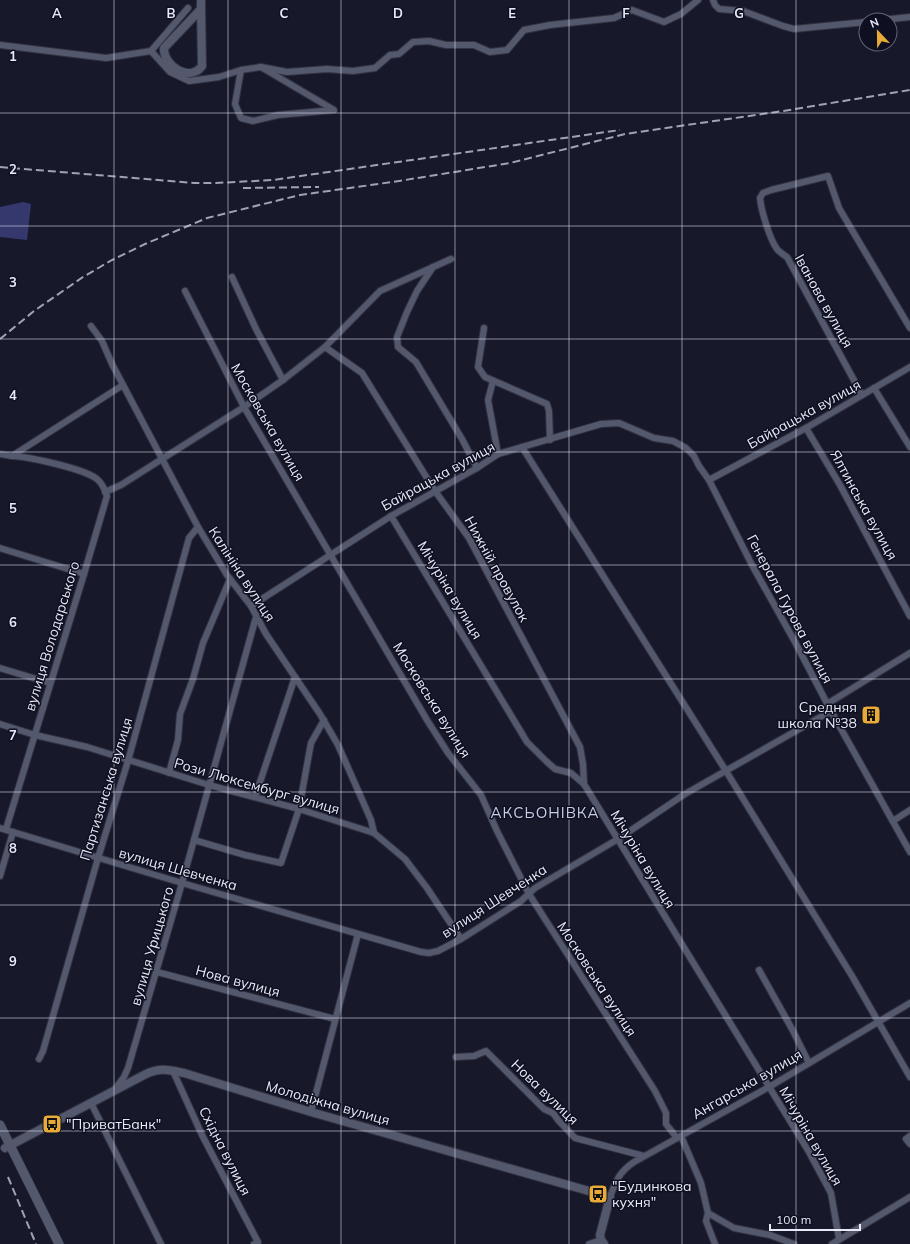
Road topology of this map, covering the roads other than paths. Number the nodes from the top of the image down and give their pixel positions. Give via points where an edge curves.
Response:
1 (201, 0) edge
2 (698, 0) edge
3 (712, 0) edge
4 (188, 8) dead end
5 (201, 9) junction
6 (910, 17) edge
7 (898, 18) edge
8 (858, 23) edge
9 (0, 45) edge
10 (151, 51) junction
11 (261, 68) junction
12 (241, 70) junction
13 (451, 259) dead end
14 (434, 266) junction
15 (232, 277) dead end
16 (185, 291) dead end
17 (91, 326) dead end
18 (484, 328) dead end
19 (910, 328) edge
20 (325, 347) junction
21 (910, 367) edge
22 (283, 380) junction
23 (493, 381) junction
24 (123, 385) junction
25 (874, 388) junction
26 (862, 395) junction
27 (244, 407) junction
28 (806, 428) junction
29 (654, 438) joint
30 (550, 440) junction
31 (910, 446) edge
32 (522, 447) junction
33 (0, 454) edge
34 (498, 454) junction
35 (12, 456) junction
36 (162, 458) junction
37 (477, 468) junction
38 (709, 480) junction
39 (435, 491) junction
40 (106, 494) junction
41 (391, 516) junction
42 (198, 527) junction
43 (0, 548) edge
44 (331, 554) junction
45 (84, 574) junction
46 (230, 579) junction
47 (251, 606) junction
48 (910, 616) edge
49 (256, 617) junction
50 (910, 653) edge
51 (0, 668) edge
52 (295, 677) junction
53 (50, 683) junction
54 (827, 704) junction
55 (830, 711) junction
56 (324, 720) junction
57 (0, 724) edge
58 (35, 735) junction
59 (128, 761) junction
60 (726, 771) junction
61 (169, 773) junction
62 (584, 784) junction
63 (209, 785) junction
64 (255, 797) junction
65 (299, 809) junction
66 (910, 810) edge
67 (893, 821) junction
68 (3, 828) edge
69 (13, 832) junction
70 (374, 833) junction
71 (618, 839) junction
72 (194, 840) junction
73 (910, 852) edge
74 (98, 858) junction
75 (0, 876) edge
76 (182, 883) junction
77 (529, 894) junction
78 (358, 934) junction
79 (461, 939) junction
80 (758, 970) dead end
81 (157, 972) junction
82 (910, 1003) edge
83 (335, 1019) junction
84 (878, 1022) junction
85 (456, 1058) dead end
86 (39, 1059) dead end
87 (809, 1064) junction
88 (173, 1071) junction
89 (910, 1077) edge
90 (769, 1088) junction
91 (113, 1092) junction
92 (91, 1104) junction
93 (311, 1112) junction
94 (0, 1125) edge
95 (910, 1136) edge
96 (679, 1137) junction
97 (0, 1139) edge
98 (910, 1144) edge
99 (7, 1147) junction
100 (644, 1156) junction
101 (610, 1197) junction
102 (910, 1197) edge
103 (708, 1213) junction
104 (603, 1242) edge
105 (841, 1242) edge
106 (256, 1243) edge
107 (53, 1244) edge
108 (59, 1244) edge
109 (161, 1244) edge
110 (589, 1244) edge
111 (715, 1244) edge
112 (794, 1244) edge
113 (832, 1244) edge

1 - 5 street
2 - 11 street via 681,14 664,22 632,10 614,18 524,30 507,50 490,52 474,45 412,42 399,54 390,55 375,68 287,72
3 - 8 street via 719,8 743,11 794,29
4 - 10 street
5 - 5 street via 202,66 194,73 178,71 166,59 164,48
6 - 7 street
9 - 10 street via 106,58
10 - 12 street via 170,72 189,81 219,77
11 - 12 street
11 - 12 street via 334,110 278,115 254,121 241,118 235,104
13 - 14 street
14 - 20 street via 380,291
14 - 37 street via 417,291 407,312 397,337 398,348 416,362
15 - 22 street
16 - 27 street, Московська вулиця
17 - 24 street, Калініна вулиця via 102,341
18 - 23 street via 478,367 485,377
19 - 26 street, Іванова вулиця via 839,208 828,176 763,193 760,198 761,207 773,242 787,257
20 - 22 street
20 - 39 street, Нижній провулок via 362,373
21 - 25 street, Байрацька вулиця
22 - 27 street
23 - 30 street via 547,404
23 - 34 street via 488,400
24 - 35 street
24 - 36 street, Калініна вулиця
25 - 26 street, Байрацька вулиця
25 - 31 street
26 - 28 street, Байрацька вулиця
27 - 36 street
27 - 44 street, Московська вулиця
28 - 38 street, Байрацька вулиця
28 - 48 street, Ялтинська вулиця via 840,485
29 - 30 street, Байрацька вулиця via 620,423 601,424
29 - 38 street, Генерала Гурова вулиця via 673,441 686,448
30 - 32 street, Байрацька вулиця
32 - 34 street, Байрацька вулиця
32 - 60 street
33 - 35 street
34 - 37 street, Байрацька вулиця
35 - 40 street via 82,472 98,479
36 - 40 street
36 - 42 street, Калініна вулиця
37 - 39 street, Байрацька вулиця
38 - 54 street, Генерала Гурова вулиця
39 - 41 street, Байрацька вулиця
39 - 62 street, Нижній провулок via 469,538 580,747
40 - 45 street, вулиця Володарського
41 - 44 street, Байрацька вулиця
41 - 62 street, Мічуріна вулиця via 527,742 555,769 571,773
42 - 46 street, Калініна вулиця
42 - 59 street, Партизанська вулиця via 189,538
43 - 45 street
44 - 47 street, Байрацька вулиця
44 - 77 street, Московська вулиця via 427,720 480,795
45 - 53 street, вулиця Володарського
46 - 47 street, Калініна вулиця
46 - 61 street via 203,643 180,714 178,740
47 - 49 street, Калініна вулиця
49 - 52 street, Калініна вулиця
49 - 63 street, вулиця Урицького
50 - 54 street
51 - 53 street
52 - 56 street, Калініна вулиця
52 - 64 street
53 - 58 street, вулиця Володарського
54 - 55 street, Генерала Гурова вулиця
55 - 60 street, вулиця Шевченка
55 - 67 street, Генерала Гурова вулиця
56 - 65 street via 311,743
56 - 70 street, Калініна вулиця via 352,776
57 - 58 street, Рози Люксембург вулиця
58 - 59 street, Рози Люксембург вулиця via 87,747
58 - 68 street, вулиця Володарського
59 - 61 street, Рози Люксембург вулиця
59 - 74 street, Партизанська вулиця
60 - 71 street, вулиця Шевченка via 685,794
60 - 84 street
61 - 63 street, Рози Люксембург вулиця
62 - 71 street, Мічуріна вулиця
63 - 64 street, Рози Люксембург вулиця
63 - 72 street, вулиця Урицького
64 - 65 street, Рози Люксембург вулиця
65 - 70 street, Рози Люксембург вулиця
65 - 72 street via 282,863
66 - 67 street
67 - 73 street, Генерала Гурова вулиця
68 - 69 street, вулиця Шевченка
69 - 74 street, вулиця Шевченка
69 - 75 street
70 - 79 street, Рози Люксембург вулиця via 405,859
71 - 77 street, вулиця Шевченка
71 - 90 street, Мічуріна вулиця
72 - 76 street, вулиця Урицького
74 - 76 street, вулиця Шевченка
74 - 86 street, Партизанська вулиця
76 - 78 street, вулиця Шевченка
76 - 81 street, вулиця Урицького
77 - 79 street, вулиця Шевченка
77 - 96 street, Московська вулиця via 655,1091 666,1113 666,1124
78 - 79 street, вулиця Шевченка via 429,953
78 - 83 street
80 - 87 street
81 - 83 street, Нова вулиця
81 - 91 street, вулиця Урицького via 128,1068
82 - 84 street, Ангарська вулиця
83 - 93 street
84 - 87 street, Ангарська вулиця
84 - 89 street
85 - 100 street, Нова вулиця via 474,1056 486,1051 544,1109 553,1113 575,1138
87 - 90 street, Ангарська вулиця
88 - 91 street, Молодіжна вулиця via 152,1071
88 - 93 street, Молодіжна вулиця
88 - 106 street, Східна вулиця
90 - 96 street, Ангарська вулиця
90 - 105 street, Мічуріна вулиця via 831,1193
91 - 92 street, Молодіжна вулиця
92 - 99 street, Молодіжна вулиця
92 - 109 street
93 - 101 street, Молодіжна вулиця
94 - 99 main road
95 - 98 street via 906,1139
96 - 100 street, Ангарська вулиця
96 - 103 street, Московська вулиця via 701,1183
97 - 99 main road
99 - 107 main road
99 - 108 main road
100 - 101 street, Ангарська вулиця via 624,1169 616,1180
101 - 104 street via 600,1229
102 - 105 street
103 - 111 street, Московська вулиця via 706,1221
103 - 112 street via 734,1228 770,1235
104 - 110 street
105 - 113 street

